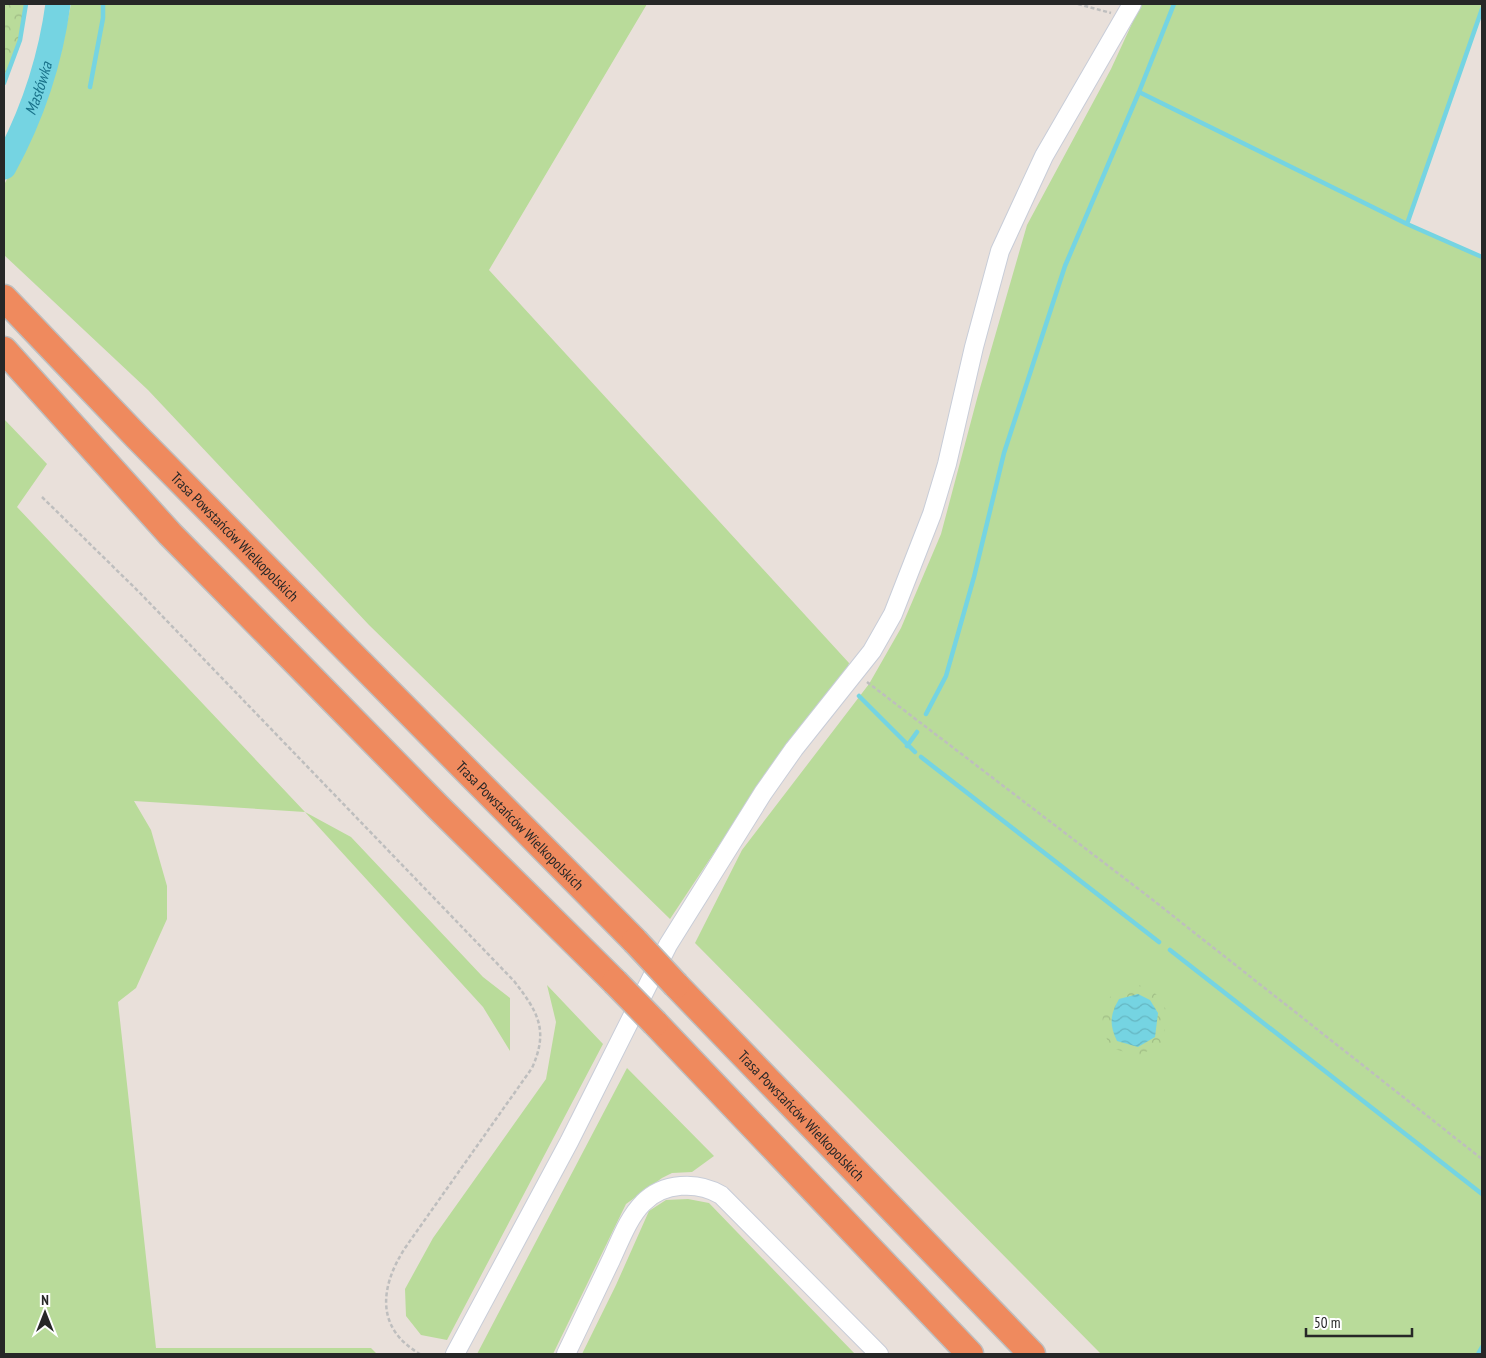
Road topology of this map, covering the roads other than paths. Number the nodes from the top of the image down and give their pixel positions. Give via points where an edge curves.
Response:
1 (1129, 11) edge
2 (11, 305) edge
3 (4, 350) edge
4 (456, 1354) edge
5 (566, 1354) edge
6 (878, 1354) edge
7 (970, 1354) edge
8 (1032, 1354) edge

1 - 4 street via 1044,156 1000,251 947,464 932,514 893,614 872,652 763,793 668,945 569,1142
2 - 8 highway, Trasa Powstańców Wielkopolskich, bridge via 635,941
3 - 7 highway, bridge via 170,534 615,982
5 - 6 street via 642,1203 664,1189 678,1186 709,1188 722,1195

